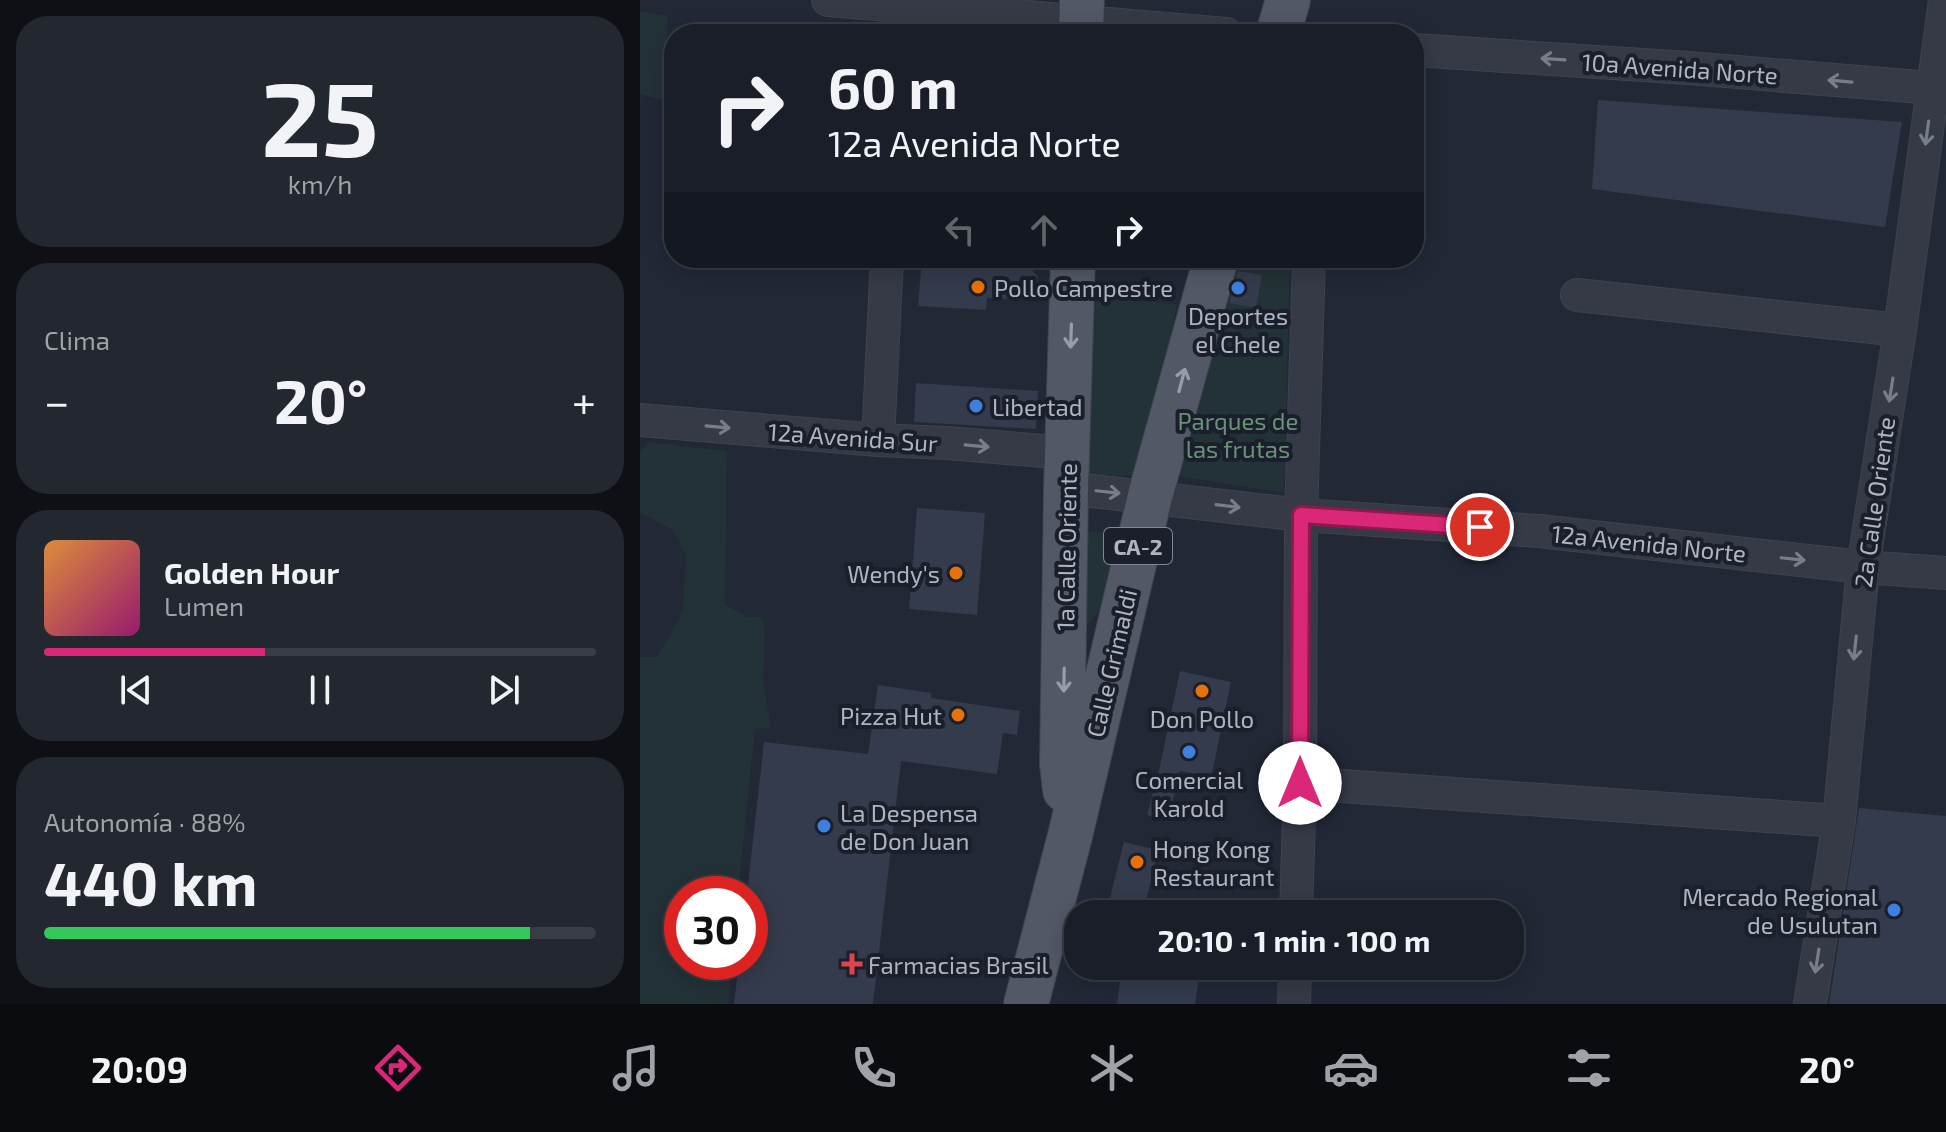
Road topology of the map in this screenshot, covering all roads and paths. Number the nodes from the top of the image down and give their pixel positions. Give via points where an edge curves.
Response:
1 (828, 0) edge
2 (1288, 0) edge
3 (1945, 0) edge
4 (1082, 18) edge
5 (899, 20) edge
6 (1136, 24) edge
7 (1281, 24) edge
8 (1424, 51) edge
9 (1940, 89) edge
10 (887, 268) edge
11 (1073, 268) edge
12 (1213, 268) edge
13 (1309, 268) edge
14 (1577, 295) dead end
15 (1900, 330) junction
16 (640, 420) edge
17 (878, 440) junction
18 (1066, 470) junction
19 (1150, 496) junction
20 (1301, 515) junction
21 (1863, 567) junction
22 (1946, 573) edge
23 (1300, 783) junction
24 (1839, 821) junction
25 (1070, 836) junction
26 (1296, 900) edge
27 (1295, 980) edge
28 (1026, 1004) edge
29 (1294, 1004) edge
30 (1810, 1004) edge

1 - 5 street
2 - 7 main road
3 - 9 street, 2a Calle Oriente
4 - 5 street
4 - 6 street
9 -> 8 street, 10a Avenida Norte
9 -> 15 street, 2a Calle Oriente
10 - 17 street
11 -> 18 main road, 1a Calle Oriente / CA-2
19 -> 12 main road, Calle Grimaldi / CA-2
13 - 20 street
14 - 15 street
15 -> 21 street, 2a Calle Oriente
16 -> 17 street, 12a Avenida Sur
17 -> 18 street, 12a Avenida Sur
18 -> 19 street, 12a Avenida Norte
18 -> 25 main road, 1a Calle Oriente / CA-2 via 1062,764
19 -> 20 street, 12a Avenida Norte
19 - 25 main road, Calle Grimaldi / CA-2
20 -> 21 street, 12a Avenida Norte via 1539,531
20 - 23 street
21 - 22 street, 12a Avenida Norte
21 -> 24 street, 2a Calle Oriente
23 - 24 street
23 - 26 street
24 -> 30 street, 2a Calle Oriente
25 - 28 main road, CA-2
27 - 29 street

